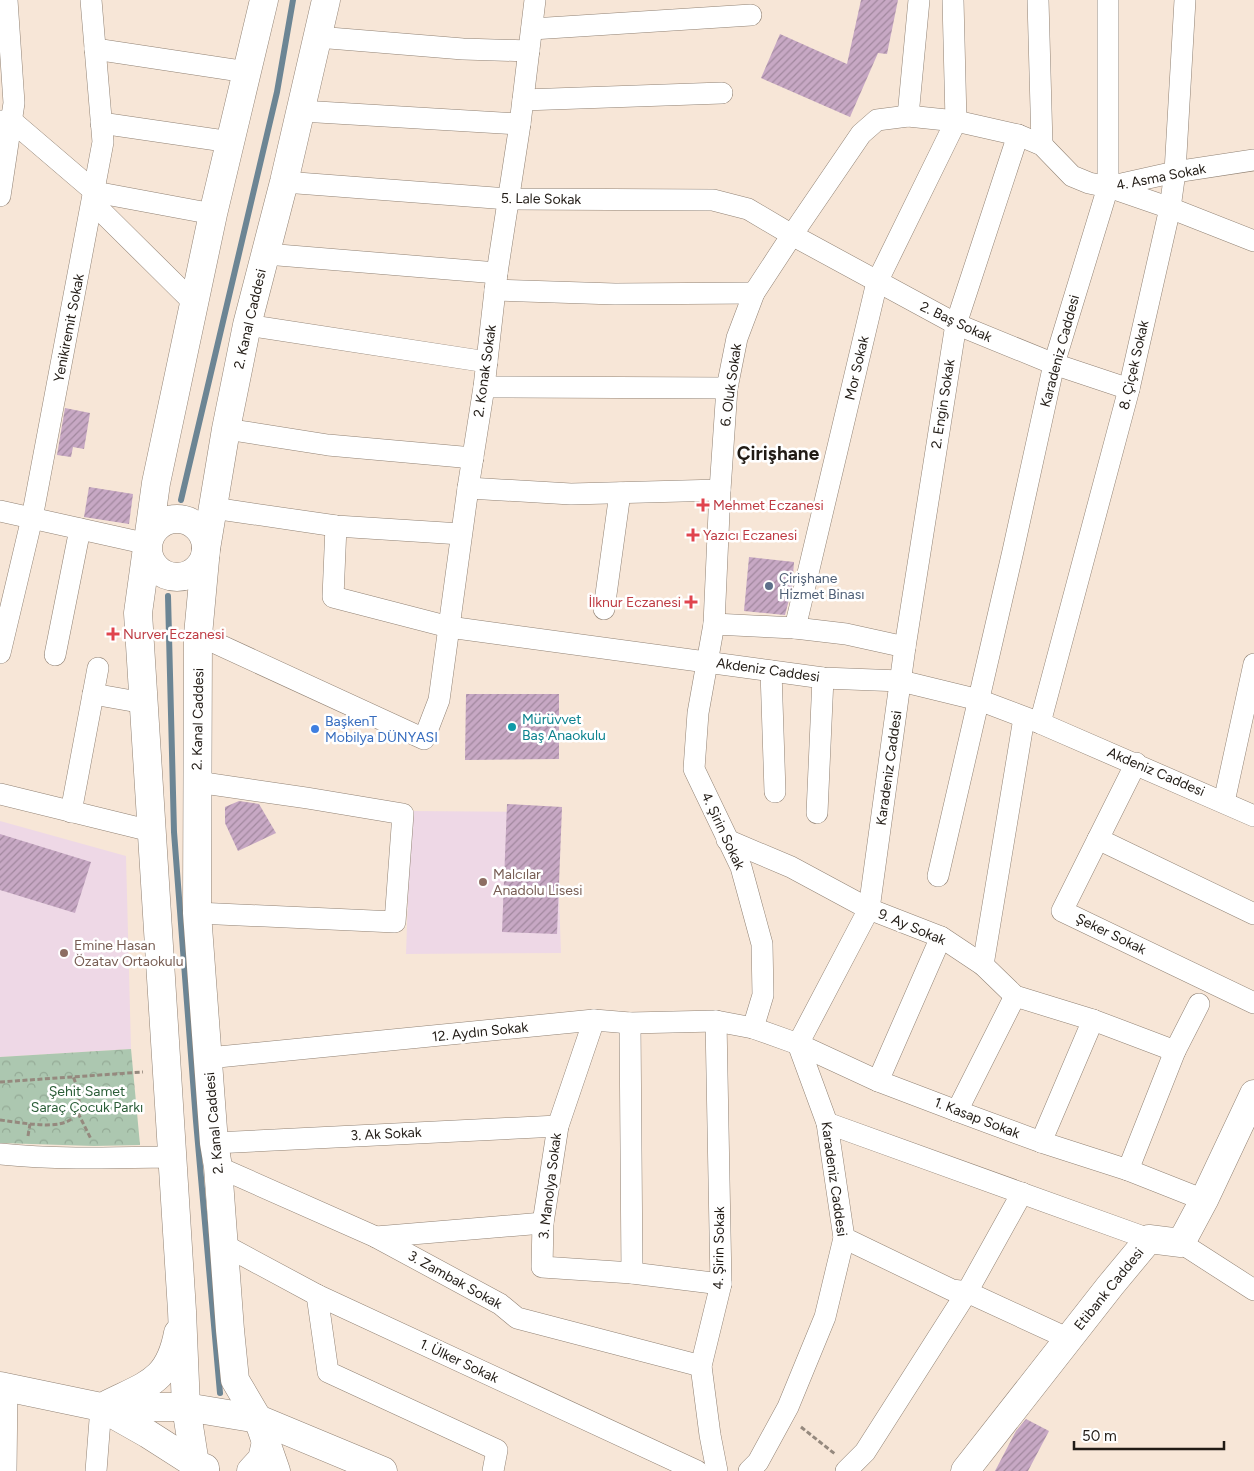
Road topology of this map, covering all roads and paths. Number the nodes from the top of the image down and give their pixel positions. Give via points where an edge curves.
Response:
1 (7, 0) edge
2 (90, 0) edge
3 (264, 0) edge
4 (326, 0) edge
5 (535, 0) edge
6 (919, 0) edge
7 (952, 0) edge
8 (1038, 0) edge
9 (1108, 0) edge
10 (1185, 0) edge
11 (751, 15) dead end
12 (532, 29) junction
13 (317, 37) junction
14 (95, 49) junction
15 (529, 51) junction
16 (247, 72) junction
17 (722, 93) dead end
18 (523, 100) junction
19 (301, 111) junction
20 (908, 116) junction
21 (877, 120) joint
22 (6, 121) edge
23 (956, 121) junction
24 (101, 123) junction
25 (520, 124) junction
26 (1018, 135) junction
27 (231, 142) junction
28 (1042, 145) junction
29 (1254, 160) edge
30 (1174, 172) junction
31 (284, 182) junction
32 (1108, 187) junction
33 (0, 196) edge
34 (94, 198) junction
35 (508, 199) junction
36 (1170, 208) junction
37 (213, 214) junction
38 (792, 235) junction
39 (1254, 241) edge
40 (266, 254) junction
41 (496, 282) junction
42 (877, 282) junction
43 (754, 293) junction
44 (193, 302) junction
45 (956, 324) junction
46 (247, 325) junction
47 (487, 362) junction
48 (1054, 364) junction
49 (484, 386) junction
50 (727, 388) junction
51 (1129, 388) junction
52 (226, 430) junction
53 (473, 458) junction
54 (468, 488) junction
55 (720, 490) junction
56 (620, 493) junction
57 (213, 508) junction
58 (0, 511) edge
59 (32, 518) junction
60 (336, 526) junction
61 (80, 529) junction
62 (461, 534) junction
63 (148, 544) junction
64 (206, 549) junction
65 (604, 609) dead end
66 (714, 624) junction
67 (449, 627) junction
68 (795, 628) junction
69 (198, 635) junction
70 (905, 646) junction
71 (0, 653) edge
72 (55, 655) dead end
73 (707, 662) junction
74 (1254, 664) edge
75 (98, 668) dead end
76 (772, 671) junction
77 (822, 678) junction
78 (901, 681) junction
79 (93, 694) junction
80 (978, 700) junction
81 (144, 704) junction
82 (1032, 720) junction
83 (1136, 763) junction
84 (197, 782) junction
85 (775, 792) dead end
86 (0, 794) edge
87 (1224, 802) junction
88 (71, 812) junction
89 (817, 813) dead end
90 (1254, 816) edge
91 (152, 831) junction
92 (1098, 839) junction
93 (727, 840) junction
94 (938, 876) dead end
95 (869, 909) junction
96 (197, 913) junction
97 (1254, 914) edge
98 (942, 937) junction
99 (983, 966) junction
100 (1015, 996) junction
101 (1254, 1003) edge
102 (1199, 1004) dead end
103 (594, 1020) junction
104 (1093, 1020) junction
105 (716, 1021) junction
106 (630, 1023) junction
107 (753, 1028) junction
108 (798, 1044) junction
109 (1175, 1051) junction
110 (208, 1058) junction
111 (166, 1071) junction
112 (73, 1076) junction
113 (878, 1081) junction
114 (0, 1082) edge
115 (1254, 1094) edge
116 (957, 1111) junction
117 (78, 1113) junction
118 (0, 1120) edge
119 (827, 1123) junction
120 (558, 1126) junction
121 (1040, 1142) junction
122 (0, 1154) edge
123 (216, 1155) junction
124 (171, 1157) junction
125 (100, 1158) junction
126 (1128, 1170) junction
127 (1022, 1193) junction
128 (1204, 1200) junction
129 (542, 1223) junction
130 (376, 1237) junction
131 (844, 1238) junction
132 (1149, 1240) junction
133 (1181, 1244) junction
134 (224, 1245) junction
135 (632, 1273) junction
136 (721, 1284) junction
137 (1254, 1290) edge
138 (967, 1292) junction
139 (317, 1295) junction
140 (182, 1311) junction
141 (1069, 1339) junction
142 (701, 1366) junction
143 (4, 1387) edge
144 (101, 1407) junction
145 (186, 1407) junction
146 (784, 1414) junction
147 (262, 1430) junction
148 (201, 1469) edge
149 (848, 1469) edge
150 (6, 1471) edge
151 (96, 1471) edge
152 (251, 1471) edge
153 (276, 1471) edge
154 (383, 1471) edge
155 (493, 1471) edge
156 (697, 1471) edge
157 (717, 1471) edge
158 (749, 1471) edge
159 (965, 1471) edge

1 - 22 street via 14,102
2 - 14 street, Yenikiremit Sokak
3 - 16 main road
4 - 13 main road, 2. Kanal Caddesi
5 - 12 street, 2. Konak Sokak
6 - 20 street
7 - 23 street
8 - 28 street
9 - 32 street, Karadeniz Caddesi
10 - 30 street, 8. Çiçek Sokak
11 - 12 street
12 - 15 street, 2. Konak Sokak
13 - 15 street
13 - 19 main road, 2. Kanal Caddesi
14 - 16 street
14 - 24 street, Yenikiremit Sokak
15 - 18 street, 2. Konak Sokak
16 - 27 main road
17 - 18 street
18 - 25 street, 2. Konak Sokak
19 - 25 street
19 - 31 main road, 2. Kanal Caddesi
20 - 21 street, 4. Asma Sokak
20 - 23 street, 4. Asma Sokak
21 - 38 street, 6. Oluk Sokak via 861,134
22 - 33 street
22 - 34 street
23 - 26 street, 4. Asma Sokak
23 - 42 street, Mor Sokak
24 - 27 street
24 - 34 street, Yenikiremit Sokak via 103,142
25 - 35 street, 2. Konak Sokak
26 - 28 street, 4. Asma Sokak
26 - 45 street, 2. Engin Sokak
27 - 37 main road
28 - 32 street, 4. Asma Sokak via 1072,176 1089,184
29 - 30 street, 4. Asma Sokak
30 - 32 street, 4. Asma Sokak
30 - 36 street, 8. Çiçek Sokak
31 - 35 street, 5. Lale Sokak
31 - 40 main road, 2. Kanal Caddesi
32 - 36 street
32 - 48 street, Karadeniz Caddesi
34 - 37 street
34 - 44 street
34 - 59 street, Yenikiremit Sokak
35 - 38 street, 5. Lale Sokak via 713,200 748,209
35 - 41 street, 2. Konak Sokak
36 - 39 street
36 - 51 street, 8. Çiçek Sokak
37 - 44 main road
38 - 42 street, 2. Baş Sokak
38 - 43 street, 6. Oluk Sokak
40 - 41 street
40 - 46 main road, 2. Kanal Caddesi
41 - 43 street via 615,294
41 - 47 street, 2. Konak Sokak
42 - 45 street, 2. Baş Sokak
42 - 68 street, Mor Sokak
43 - 50 street, 6. Oluk Sokak via 737,338
44 - 63 main road via 156,483
45 - 48 street, 2. Baş Sokak
45 - 70 street, 2. Engin Sokak
46 - 47 street
46 - 52 main road, 2. Kanal Caddesi
47 - 49 street, 2. Konak Sokak
48 - 51 street, 2. Baş Sokak
48 - 80 street, Karadeniz Caddesi
49 - 50 street
49 - 53 street, 2. Konak Sokak
50 - 55 street, 6. Oluk Sokak
51 - 82 street, 8. Çiçek Sokak
52 - 53 street via 328,446
52 - 57 main road, 2. Kanal Caddesi
53 - 54 street, 2. Konak Sokak
54 - 56 street via 571,494
54 - 62 street, 2. Konak Sokak
55 - 56 street
55 - 66 street, 6. Oluk Sokak
56 - 65 street
57 - 60 street
57 - 64 main road, 2. Kanal Caddesi
58 - 59 street
59 - 61 street
59 - 71 street, Yenikiremit Sokak
60 - 62 street
60 - 67 street, Akdeniz Caddesi via 333,597
61 - 63 street
61 - 72 street
62 - 67 street, 2. Konak Sokak
63 - 64 main road via 157,527 174,519 184,520 200,530
63 - 64 main road via 151,562 157,570 174,577 184,577 200,567
63 - 81 main road via 138,613
64 - 69 main road, 2. Kanal Caddesi
66 - 68 street
66 - 73 street, 6. Oluk Sokak
67 - 69 street, 2. Konak Sokak via 439,700 424,739
67 - 73 street, Akdeniz Caddesi
68 - 70 street
69 - 84 main road, 2. Kanal Caddesi
70 - 78 street, 2. Engin Sokak
73 - 76 street, Akdeniz Caddesi
73 - 93 street, 4. Şirin Sokak via 698,713 694,769
74 - 87 street
75 - 79 street
76 - 77 street, Akdeniz Caddesi
76 - 85 street
77 - 78 street, Akdeniz Caddesi
77 - 89 street
78 - 80 street, Akdeniz Caddesi
78 - 95 street, Karadeniz Caddesi
79 - 81 street
79 - 88 street
80 - 82 street, Akdeniz Caddesi
80 - 94 street, Karadeniz Caddesi
81 - 91 main road
82 - 83 street, Akdeniz Caddesi
82 - 99 street, 8. Çiçek Sokak
83 - 87 street, Akdeniz Caddesi
83 - 92 street, Şeker Sokak
84 - 96 main road, 2. Kanal Caddesi
84 - 96 street via 403,814 395,922
86 - 88 street
87 - 90 street, Akdeniz Caddesi
88 - 91 street
91 - 111 main road
92 - 97 street
92 - 101 street, Şeker Sokak via 1062,911
93 - 95 street, 9. Ay Sokak via 791,867
93 - 107 street, 4. Şirin Sokak via 741,867 762,944 762,995
95 - 98 street, 9. Ay Sokak
95 - 108 street, Karadeniz Caddesi
96 - 110 main road, 2. Kanal Caddesi
98 - 99 street, 9. Ay Sokak
98 - 113 street
99 - 100 street, 9. Ay Sokak
100 - 104 street, 9. Ay Sokak
100 - 116 street
102 - 109 street
103 - 106 street, 12. Aydın Sokak
103 - 110 street, 12. Aydın Sokak
103 - 120 street, 3. Manolya Sokak
104 - 109 street, 9. Ay Sokak
104 - 121 street
105 - 106 street, 12. Aydın Sokak
105 - 107 street, 12. Aydın Sokak
105 - 136 street, 4. Şirin Sokak
106 - 135 street
107 - 108 street, 1. Kasap Sokak
108 - 113 street, 1. Kasap Sokak
108 - 119 street, Karadeniz Caddesi
109 - 126 street
110 - 123 main road, 2. Kanal Caddesi
111 - 112 path
111 - 124 main road
112 - 114 path
112 - 117 path via 78,1089
113 - 116 street, 1. Kasap Sokak
115 - 128 main road
116 - 121 street, 1. Kasap Sokak
117 - 118 path via 68,1122 49,1125
117 - 125 path
119 - 127 street
119 - 131 street, Karadeniz Caddesi
120 - 123 street, 3. Ak Sokak
120 - 129 street, 3. Manolya Sokak
121 - 126 street, 1. Kasap Sokak
122 - 125 street
123 - 130 street, 3. Zambak Sokak
123 - 134 main road, 2. Kanal Caddesi
124 - 125 street
124 - 140 main road
126 - 128 street, 1. Kasap Sokak
127 - 132 street
127 - 138 street
128 - 133 main road
129 - 130 street
129 - 135 street, 3. Manolya Sokak via 542,1267
130 - 142 street, 3. Zambak Sokak via 500,1304 518,1318
131 - 138 street via 952,1290
131 - 146 street, Karadeniz Caddesi via 825,1317
132 - 133 main road, Etibank Caddesi
132 - 141 main road, Etibank Caddesi
133 - 137 street
134 - 139 street, 1. Ülker Sokak
134 - 147 main road, 2. Kanal Caddesi via 235,1380
135 - 136 street, 3. Manolya Sokak
136 - 142 street, 4. Şirin Sokak
138 - 141 street
138 - 149 street via 865,1452
139 - 155 street via 328,1372 497,1450
139 - 156 street, 1. Ülker Sokak
140 - 144 main road via 170,1362 159,1378
140 - 145 main road
141 - 159 main road, Etibank Caddesi
142 - 157 street, 4. Şirin Sokak
143 - 144 main road
143 - 150 street
144 - 145 main road
144 - 148 main road
144 - 151 street
145 - 147 main road
145 - 148 main road
146 - 149 path
146 - 158 street, Karadeniz Caddesi via 758,1462
147 - 152 main road via 262,1459
147 - 153 main road, 2. Kanal Caddesi
147 - 154 main road

